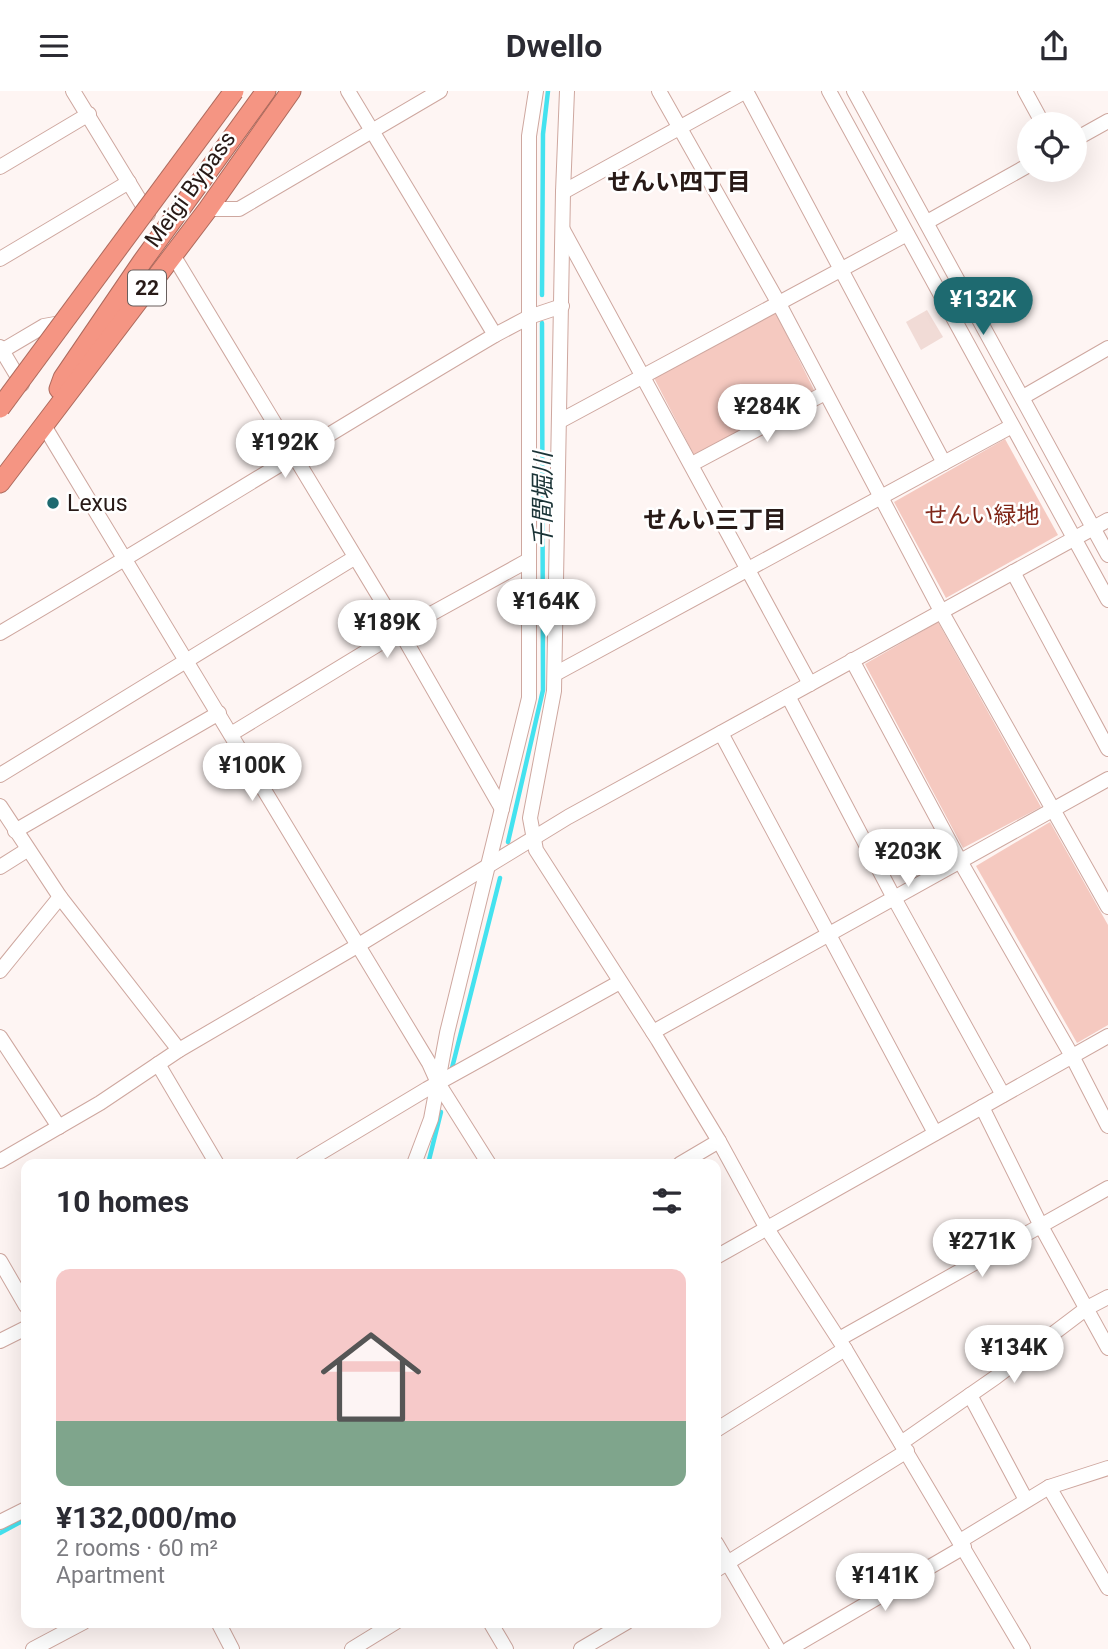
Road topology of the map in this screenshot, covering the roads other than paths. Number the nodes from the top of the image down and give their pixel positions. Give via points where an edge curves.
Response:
1 (73, 91) edge
2 (234, 91) edge
3 (240, 91) edge
4 (266, 91) edge
5 (291, 91) edge
6 (348, 91) edge
7 (440, 91) edge
8 (536, 91) edge
9 (567, 91) edge
10 (659, 91) edge
11 (746, 91) edge
12 (829, 91) edge
13 (854, 91) edge
14 (1025, 91) edge
15 (1036, 112) edge
16 (89, 114) junction
17 (1108, 121) edge
18 (679, 127) junction
19 (373, 131) junction
20 (1087, 132) edge
21 (0, 167) edge
22 (1017, 172) edge
23 (129, 182) junction
24 (563, 192) junction
25 (208, 209) junction
26 (148, 214) junction
27 (927, 222) junction
28 (562, 229) junction
29 (907, 234) junction
30 (173, 255) junction
31 (0, 258) edge
32 (842, 268) junction
33 (778, 302) junction
34 (562, 306) junction
35 (529, 317) junction
36 (66, 322) junction
37 (495, 335) junction
38 (1108, 348) edge
39 (1, 350) edge
40 (643, 375) junction
41 (22, 383) junction
42 (825, 393) junction
43 (1023, 397) junction
44 (0, 408) edge
45 (0, 413) edge
46 (560, 421) junction
47 (44, 424) junction
48 (1012, 426) junction
49 (293, 455) junction
50 (944, 463) junction
51 (692, 464) junction
52 (0, 483) edge
53 (880, 498) junction
54 (1108, 520) edge
55 (1093, 528) junction
56 (1074, 538) junction
57 (1108, 555) edge
58 (354, 558) junction
59 (125, 560) junction
60 (527, 561) junction
61 (749, 569) junction
62 (1013, 572) junction
63 (1108, 600) edge
64 (941, 611) junction
65 (400, 631) junction
66 (0, 633) edge
67 (852, 660) junction
68 (188, 661) junction
69 (555, 674) junction
70 (810, 684) junction
71 (788, 696) junction
72 (219, 713) junction
73 (721, 733) junction
74 (231, 734) junction
75 (1108, 749) edge
76 (0, 775) edge
77 (1108, 779) edge
78 (0, 806) edge
79 (502, 809) junction
80 (1054, 810) junction
81 (15, 831) junction
82 (534, 839) junction
83 (27, 850) junction
84 (960, 861) junction
85 (0, 867) edge
86 (488, 868) junction
87 (60, 897) junction
88 (894, 898) junction
89 (1108, 907) edge
90 (829, 934) junction
91 (357, 946) junction
92 (0, 971) edge
93 (620, 982) junction
94 (653, 1032) junction
95 (1108, 1035) edge
96 (0, 1037) edge
97 (179, 1050) junction
98 (1072, 1056) junction
99 (158, 1064) junction
100 (438, 1083) junction
101 (1003, 1095) junction
102 (982, 1107) junction
103 (59, 1126) junction
104 (1108, 1126) edge
105 (935, 1133) junction
106 (719, 1141) junction
107 (214, 1159) edge
108 (310, 1159) edge
109 (416, 1159) edge
110 (486, 1159) edge
111 (688, 1159) edge
112 (0, 1161) edge
113 (1108, 1188) edge
114 (1041, 1226) junction
115 (766, 1227) junction
116 (721, 1254) edge
117 (0, 1261) edge
118 (21, 1297) edge
119 (1108, 1297) edge
120 (1087, 1308) junction
121 (21, 1330) edge
122 (0, 1341) edge
123 (842, 1344) junction
124 (1108, 1348) edge
125 (970, 1395) junction
126 (721, 1427) edge
127 (904, 1447) junction
128 (1108, 1468) edge
129 (1049, 1487) junction
130 (1027, 1500) junction
131 (21, 1512) edge
132 (0, 1522) edge
133 (962, 1544) junction
134 (722, 1567) edge
135 (1108, 1588) edge
136 (73, 1628) edge
137 (221, 1628) edge
138 (386, 1628) edge
139 (494, 1628) edge
140 (617, 1628) edge
141 (33, 1649) edge
142 (232, 1649) edge
143 (352, 1649) edge
144 (506, 1649) edge
145 (581, 1649) edge
146 (778, 1649) edge
147 (789, 1649) edge
148 (1023, 1649) edge

1 - 16 street
2 - 44 highway, bridge
3 - 26 highway, Meigi Bypass / 22
4 - 47 highway via 63,378
5 - 25 highway, Meigi Bypass / 22
6 - 19 street
7 - 19 street
8 - 35 street via 529,136
9 - 24 street
10 - 18 street
11 - 18 street
11 - 32 street
12 - 29 street
13 - 27 street
14 - 15 street
16 - 21 street
16 - 23 street
17 - 20 street
18 - 24 street
18 - 33 street
19 - 25 street via 239,209
19 - 37 street
22 - 27 street
23 - 26 street
23 - 31 street
24 - 28 street
25 - 30 highway, Meigi Bypass / 22
26 - 36 highway, Meigi Bypass / 22
27 - 43 street
28 - 34 street
28 - 40 street
29 - 32 street
29 - 48 street
30 - 47 highway, Meigi Bypass / 22
30 - 49 street
32 - 33 street
32 - 50 street
33 - 40 street
33 - 42 street
34 - 35 street
34 - 46 street
35 - 37 street
35 - 60 street
36 - 39 street via 44,326
36 - 41 highway, Meigi Bypass / 22
37 - 49 street
38 - 43 street
39 - 41 street
40 - 46 street
40 - 51 street
41 - 45 highway, Meigi Bypass / 22
42 - 51 street
42 - 53 street
43 - 55 street
46 - 69 street
47 - 52 highway, Meigi Bypass / 22
47 - 59 street
48 - 50 street
48 - 56 street
49 - 58 street
49 - 59 street
50 - 53 street
51 - 61 street
53 - 61 street
53 - 64 street
54 - 55 street
55 - 56 street
55 - 57 street
56 - 62 street
56 - 63 street
58 - 65 street
58 - 68 street
59 - 66 street
59 - 68 street
60 - 65 street
60 - 79 street via 529,698
61 - 69 street
61 - 70 street
62 - 64 street
62 - 75 street
64 - 67 street
64 - 80 street
65 - 74 street
65 - 79 street
67 - 70 street
67 - 84 street
68 - 72 street
68 - 76 street
69 - 82 street via 530,818
70 - 71 street
71 - 73 street
71 - 88 street
72 - 74 street
72 - 81 street
73 - 82 street
73 - 90 street
74 - 91 street
77 - 80 street
78 - 81 street
79 - 86 street
80 - 84 street
80 - 89 street
81 - 83 street
82 - 86 street
82 - 93 street via 536,850
83 - 85 street
83 - 87 street
84 - 88 street
84 - 98 street
86 - 91 street
86 - 100 street
87 - 92 street
87 - 97 street
88 - 90 street
88 - 101 street
90 - 94 street
90 - 105 street
91 - 97 street
91 - 100 street
93 - 94 street
93 - 100 street
94 - 106 street
95 - 98 street
96 - 103 street
97 - 99 street
98 - 101 street
98 - 104 street
99 - 103 street
99 - 107 street
100 - 108 street
100 - 109 street
100 - 110 street
101 - 102 street
102 - 105 street
102 - 114 street
103 - 112 street
105 - 115 street
106 - 111 street
106 - 115 street
113 - 114 street
114 - 120 street
114 - 123 street
115 - 116 street
115 - 123 street
117 - 118 street
119 - 120 street
120 - 124 street
120 - 125 street
121 - 122 street
123 - 126 street
123 - 127 street
125 - 127 street
125 - 130 street
127 - 133 street
127 - 134 street
128 - 129 street
129 - 130 street
129 - 135 street
130 - 133 street
131 - 132 street
133 - 147 street
133 - 148 street
134 - 146 street
136 - 141 street
137 - 142 street
138 - 143 street
139 - 144 street
140 - 145 street

